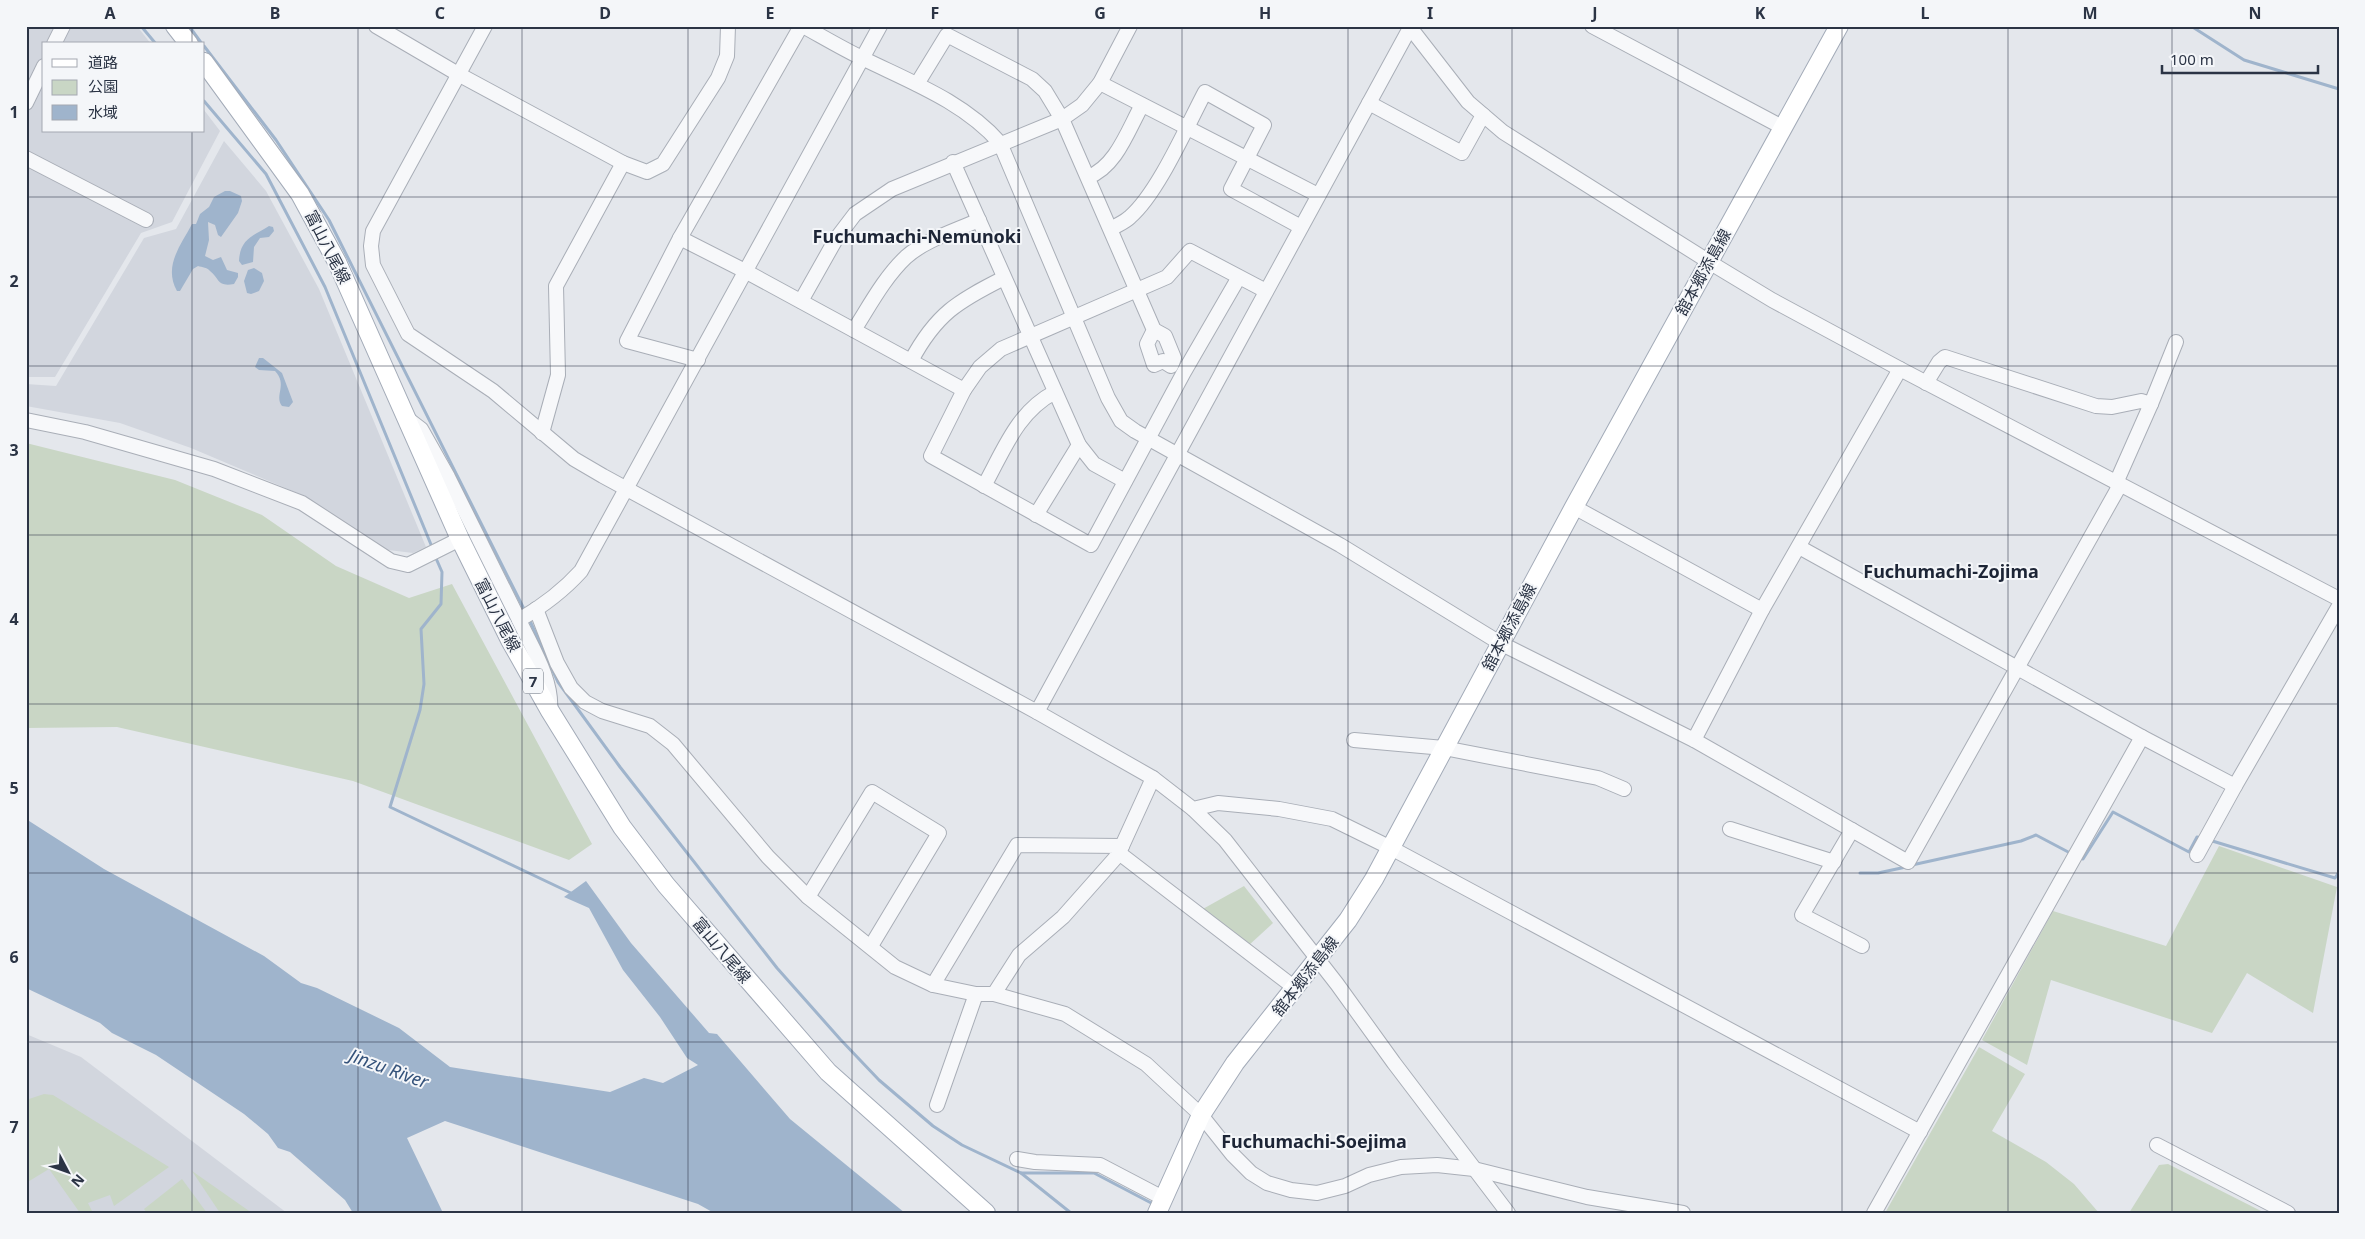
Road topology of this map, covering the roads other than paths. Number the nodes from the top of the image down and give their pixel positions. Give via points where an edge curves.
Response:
1 (63, 26) edge
2 (175, 26) edge
3 (376, 26) edge
4 (485, 26) edge
5 (728, 26) edge
6 (802, 26) edge
7 (880, 26) edge
8 (1130, 26) edge
9 (1592, 26) edge
10 (1839, 26) edge
11 (1410, 27) edge
12 (55, 42) edge
13 (187, 42) edge
14 (862, 58) junction
15 (205, 63) edge
16 (42, 70) edge
17 (458, 74) junction
18 (1100, 83) junction
19 (917, 84) junction
20 (26, 103) edge
21 (1369, 103) junction
22 (1142, 105) junction
23 (1483, 115) junction
24 (1062, 119) junction
25 (1186, 127) junction
26 (1784, 128) junction
27 (1000, 143) junction
28 (26, 158) edge
29 (1248, 159) junction
30 (954, 162) junction
31 (623, 163) junction
32 (1088, 177) junction
33 (1318, 195) junction
34 (146, 220) dead end
35 (979, 220) junction
36 (1301, 227) junction
37 (1111, 229) junction
38 (680, 238) junction
39 (1709, 262) junction
40 (745, 271) junction
41 (1239, 277) junction
42 (1004, 278) junction
43 (1137, 291) junction
44 (1266, 291) junction
45 (801, 301) junction
46 (1074, 318) junction
47 (854, 330) junction
48 (1154, 330) junction
49 (1030, 337) junction
50 (2176, 342) dead end
51 (698, 360) junction
52 (911, 361) junction
53 (1171, 366) junction
54 (1900, 369) junction
55 (1184, 372) junction
56 (1926, 383) junction
57 (964, 390) junction
58 (1055, 392) junction
59 (2151, 404) junction
60 (407, 418) junction
61 (26, 420) edge
62 (542, 433) junction
63 (1149, 438) junction
64 (1079, 445) junction
65 (1178, 454) junction
66 (1125, 481) junction
67 (2118, 484) junction
68 (984, 486) junction
69 (627, 488) junction
70 (1574, 507) junction
71 (1036, 515) junction
72 (460, 540) junction
73 (1799, 547) junction
74 (2339, 599) edge
75 (2339, 606) edge
76 (1762, 610) junction
77 (528, 615) junction
78 (1500, 643) junction
79 (2016, 668) junction
80 (550, 711) junction
81 (1037, 712) junction
82 (2142, 737) junction
83 (1354, 740) dead end
84 (1694, 740) junction
85 (1444, 748) junction
86 (1153, 778) junction
87 (2235, 786) junction
88 (1624, 789) dead end
89 (1193, 809) junction
90 (1730, 829) dead end
91 (1852, 830) junction
92 (1391, 848) junction
93 (1121, 849) junction
94 (2197, 855) dead end
95 (1834, 862) junction
96 (808, 897) junction
97 (871, 946) junction
98 (1862, 946) dead end
99 (1317, 960) junction
100 (933, 985) junction
101 (1295, 988) junction
102 (976, 994) junction
103 (994, 994) junction
104 (937, 1105) dead end
105 (1201, 1115) junction
106 (1920, 1132) junction
107 (2157, 1145) dead end
108 (1018, 1159) dead end
109 (1474, 1170) junction
110 (1160, 1205) edge
111 (986, 1213) edge
112 (1508, 1213) edge
113 (1683, 1213) edge
114 (1874, 1213) edge
115 (2288, 1213) edge

1 - 12 street
2 - 13 main road
3 - 17 street
4 - 17 street
5 - 31 street via 727,56 718,78 663,164 647,172
6 - 14 street
6 - 38 street
7 - 14 street
8 - 18 street
9 - 26 street
10 - 26 main road, 舘本郷添島線
11 - 21 street
11 - 23 street via 1468,102
14 - 19 street
14 - 40 street
15 - 60 main road, 富山八尾線 / 7 via 300,194 337,262
16 - 20 street
17 - 31 street
17 - 62 street via 373,231 373,265 408,334 493,391
18 - 22 street
18 - 24 street via 1082,105
19 - 24 street via 947,35 1032,79 1045,91
19 - 27 street via 971,115
21 - 23 street via 1462,153
21 - 33 street
22 - 25 street
22 - 32 street via 1109,163 1099,173
23 - 39 street via 1512,138
24 - 27 street
24 - 32 street
25 - 29 street
25 - 29 street via 1205,92 1264,125
25 - 37 street via 1139,209
26 - 39 main road, 舘本郷添島線
27 - 30 street
27 - 46 street
28 - 34 street
29 - 33 street
29 - 36 street via 1231,189
30 - 35 street
30 - 45 street via 892,189 855,214 836,239
31 - 62 street via 556,286 558,375
32 - 37 street
33 - 36 street
35 - 42 street
35 - 47 street via 924,245 906,257 881,285
36 - 44 street
37 - 43 street
38 - 40 street
38 - 51 street via 628,341
39 - 54 street
39 - 70 main road, 舘本郷添島線
40 - 45 street
40 - 51 street
41 - 43 street via 1190,251 1166,277
41 - 44 street
41 - 55 street
42 - 49 street
42 - 52 street via 964,298 924,337
43 - 46 street
43 - 48 street
44 - 65 street
45 - 47 street
46 - 49 street
46 - 63 street via 1121,421
47 - 52 street
48 - 53 street via 1164,336 1174,358
48 - 53 street via 1147,344 1154,365 1163,361
49 - 57 street via 1001,349 980,367
49 - 58 street
50 - 59 street
51 - 69 street
52 - 57 street
53 - 55 street
54 - 56 street
54 - 73 street
55 - 63 street
56 - 59 street via 1945,358 2096,406 2112,407 2140,401
56 - 67 street
57 - 68 street via 931,456
58 - 64 street
58 - 68 street via 1030,408
59 - 67 street
60 - 72 main road, 富山八尾線 / 7
60 - 77 street via 421,429
61 - 72 street via 84,432 214,469 302,503 391,561 408,565
62 - 69 street via 574,459
63 - 65 street
63 - 66 street
64 - 66 street via 1094,464
64 - 71 street
65 - 78 street via 1340,546
65 - 81 street
66 - 71 street via 1091,545
67 - 74 street
67 - 79 street
68 - 71 street
69 - 77 street via 581,570 566,587
69 - 81 street
70 - 76 street
70 - 78 main road, 舘本郷添島線
72 - 80 main road, 富山八尾線 / 7
73 - 76 street
73 - 79 street
75 - 87 street
76 - 84 street
77 - 80 street via 551,696
77 - 96 street via 571,688 585,702 602,711 650,726 673,744 768,857
78 - 84 street
78 - 85 main road, 舘本郷添島線
79 - 82 street
79 - 91 street via 1908,862
80 - 111 main road, 富山八尾線 / 7 via 622,827 666,885 784,1024 828,1072
81 - 86 street
82 - 87 street
82 - 106 street
83 - 85 street
84 - 91 street
85 - 88 street via 1598,778
85 - 92 main road, 舘本郷添島線
86 - 89 street
86 - 93 street
87 - 94 street
89 - 92 street via 1218,803 1323,817
89 - 99 street via 1225,840
90 - 95 street
91 - 95 street
92 - 99 main road, 舘本郷添島線 via 1348,920
92 - 106 street
93 - 100 street via 1017,845
93 - 101 street
93 - 103 street via 1063,917 1019,955
95 - 98 street via 1802,915
96 - 97 street
96 - 97 street via 872,792 939,833
97 - 100 street via 895,967
99 - 101 main road, 舘本郷添島線
99 - 109 street
100 - 102 street
101 - 105 main road, 舘本郷添島線 via 1235,1062
102 - 103 street
102 - 104 street
103 - 105 street via 1065,1014 1146,1064
105 - 109 street via 1251,1173 1267,1183 1290,1190 1317,1193 1401,1167 1437,1165
105 - 110 main road, 舘本郷添島線
106 - 114 street
107 - 115 street
108 - 110 street via 1100,1165
109 - 112 street
109 - 113 street via 1588,1197

